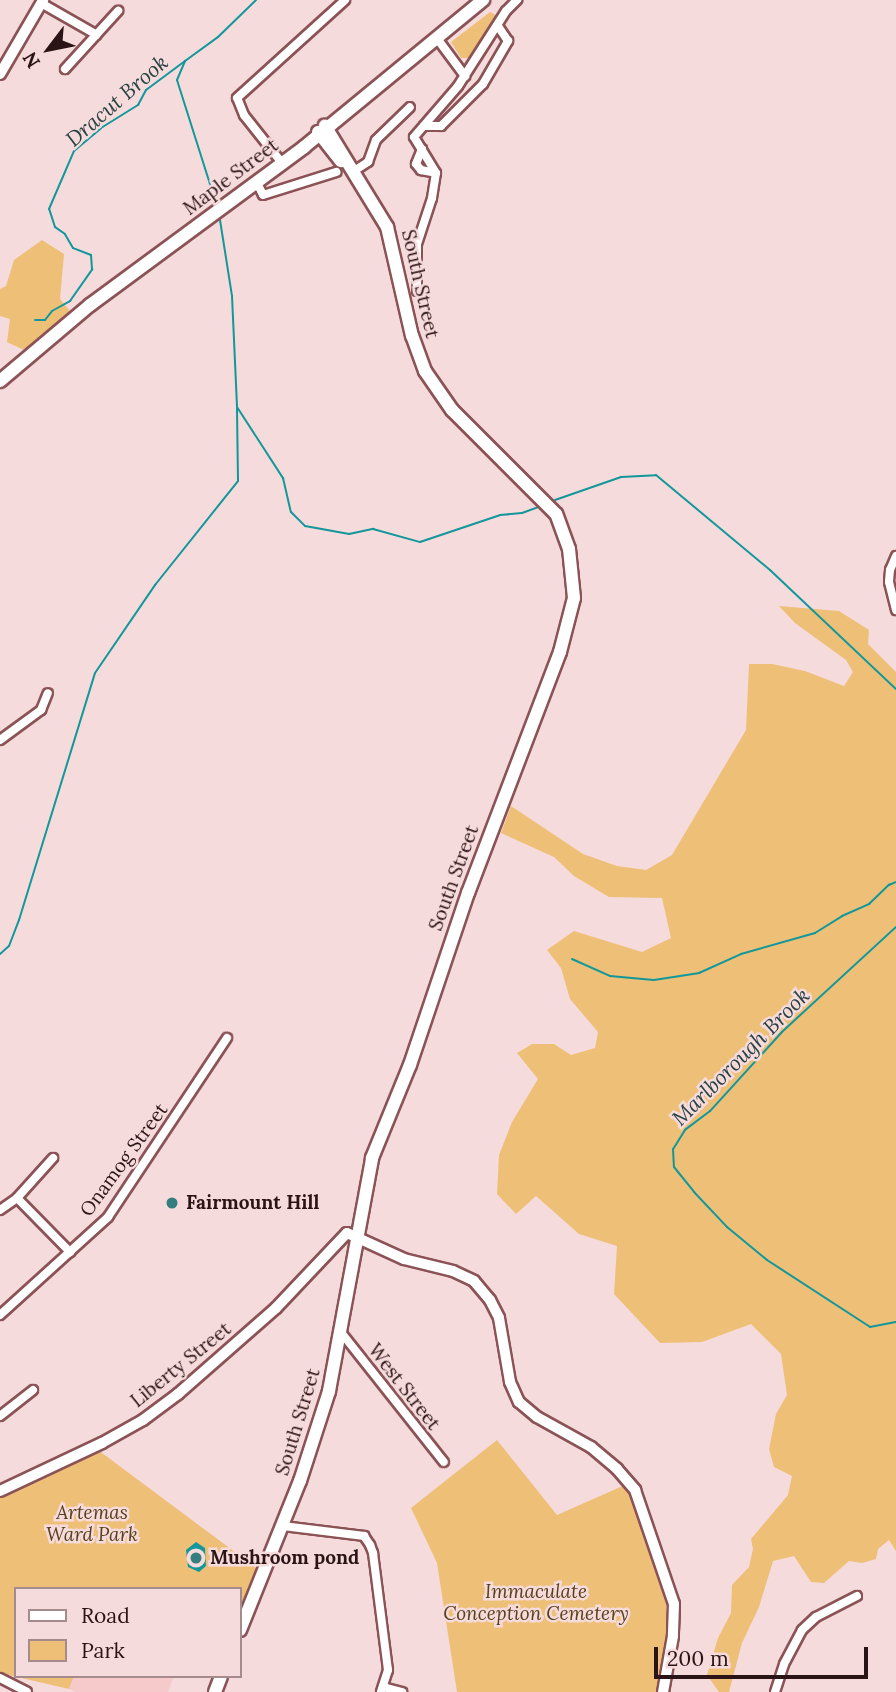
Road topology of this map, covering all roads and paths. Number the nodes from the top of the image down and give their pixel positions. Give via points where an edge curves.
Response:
1 (345, 0) edge
2 (483, 0) edge
3 (517, 0) edge
4 (42, 1) edge
5 (118, 11) dead end
6 (498, 26) junction
7 (97, 35) junction
8 (436, 37) junction
9 (4, 57) edge
10 (65, 69) dead end
11 (0, 74) edge
12 (465, 76) junction
13 (410, 107) dead end
14 (342, 113) junction
15 (424, 126) junction
16 (322, 129) junction
17 (332, 145) junction
18 (304, 146) junction
19 (422, 149) junction
20 (282, 163) junction
21 (336, 172) dead end
22 (354, 172) junction
23 (436, 173) junction
24 (257, 183) junction
25 (362, 185) junction
26 (417, 291) dead end
27 (0, 381) edge
28 (896, 556) edge
29 (896, 610) edge
30 (48, 693) dead end
31 (0, 740) edge
32 (228, 1038) dead end
33 (53, 1158) dead end
34 (17, 1198) junction
35 (0, 1210) edge
36 (356, 1238) junction
37 (69, 1252) junction
38 (0, 1315) edge
39 (340, 1331) junction
40 (33, 1390) dead end
41 (0, 1416) edge
42 (444, 1462) dead end
43 (0, 1491) edge
44 (283, 1525) junction
45 (857, 1596) dead end
46 (242, 1625) edge
47 (0, 1678) edge
48 (382, 1690) edge
49 (27, 1692) edge
50 (401, 1692) edge
51 (663, 1692) edge
52 (775, 1692) edge

1 - 20 street via 237,98 244,116
2 - 8 main road, Maple Street
3 - 6 street
4 - 7 street
4 - 9 street
5 - 7 street
6 - 12 street
6 - 15 street via 508,41 483,84 440,126
7 - 10 street
8 - 12 street
8 - 14 main road, Maple Street
9 - 11 street
12 - 15 street
13 - 22 street via 376,140 368,162
14 - 16 main road, Maple Street
14 - 17 main road
15 - 19 street via 414,137
16 - 17 main road, South Street
16 - 18 main road, Maple Street
17 - 18 main road
17 - 22 main road, South Street
17 - 25 main road, South Street
18 - 20 main road, Maple Street
19 - 23 street
19 - 23 street via 416,164
20 - 24 main road, Maple Street
21 - 24 street via 263,195
22 - 25 main road, South Street
23 - 26 street via 417,244
24 - 27 main road, Maple Street via 90,305
25 - 36 main road, South Street via 390,234 408,324 425,371 453,410 556,514 569,549 574,598 561,652 468,893 410,1065 378,1138
28 - 29 street via 889,582
30 - 31 street via 40,710
32 - 37 street, Onamog Street via 108,1217
33 - 34 street
34 - 35 street
34 - 37 street
36 - 39 main road, South Street
36 - 43 street, Liberty Street via 341,1235 299,1285 239,1343 143,1420
36 - 51 street via 474,1281 496,1312 509,1381 519,1402 596,1451 635,1490 674,1604
37 - 38 street, Onamog Street
39 - 42 street, West Street
39 - 44 main road, South Street via 329,1391
40 - 41 street
44 - 46 main road, South Street
44 - 48 street via 364,1536 370,1545 388,1670
45 - 52 street via 816,1617 803,1630
47 - 49 street
48 - 50 street

